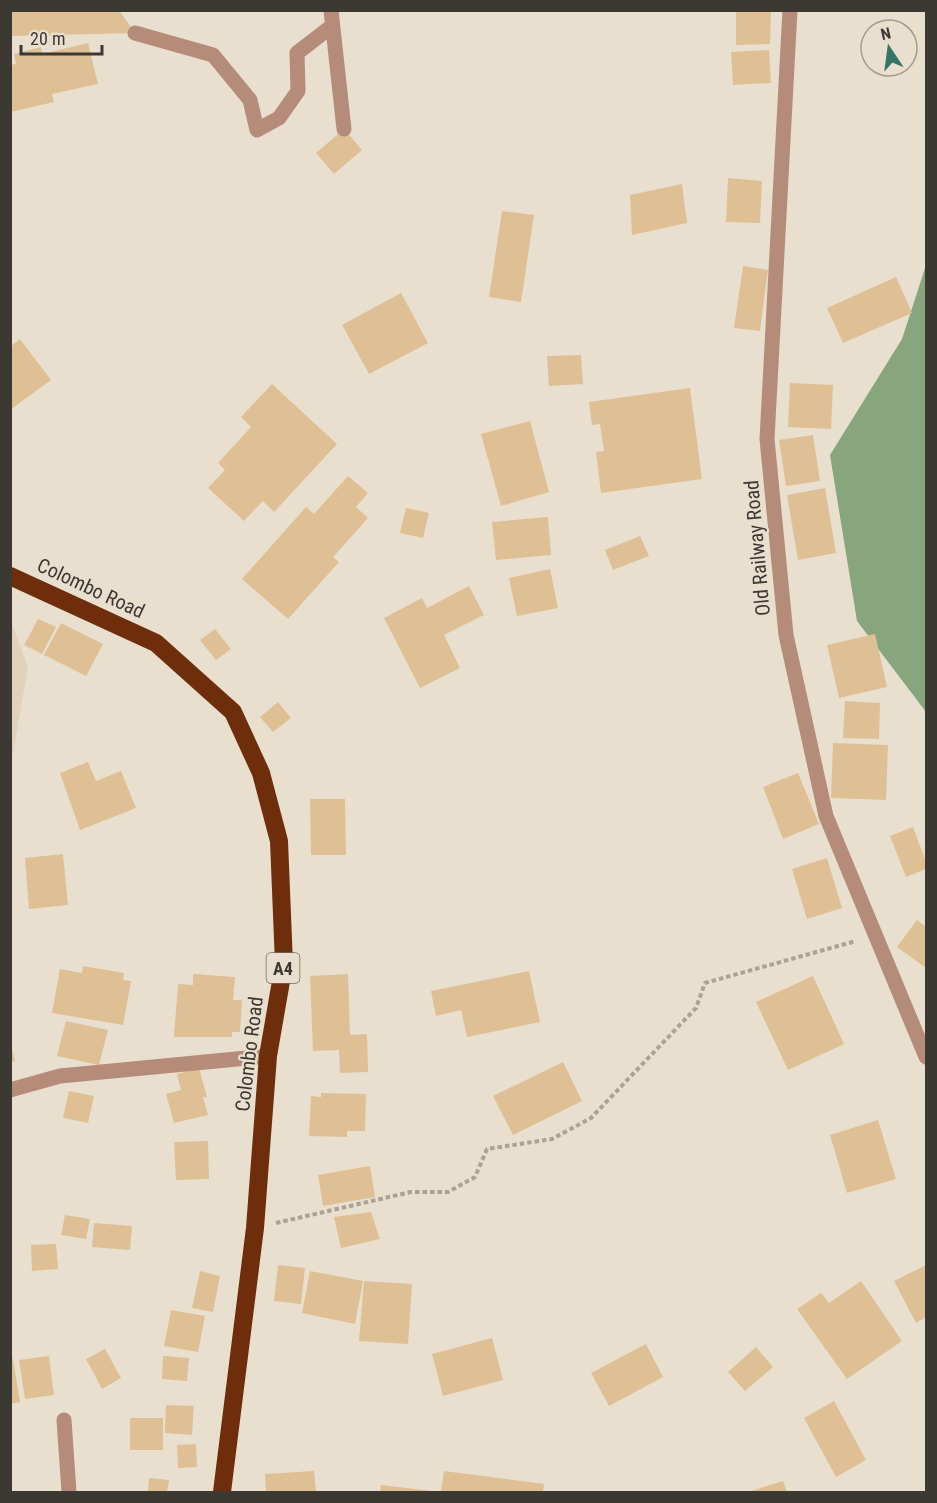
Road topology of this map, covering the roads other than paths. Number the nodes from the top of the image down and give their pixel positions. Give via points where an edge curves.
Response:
1 (790, 10) edge
2 (332, 18) edge
3 (135, 33) dead end
4 (344, 129) dead end
5 (10, 576) edge
6 (268, 1056) junction
7 (927, 1057) edge
8 (10, 1090) edge
9 (64, 1420) dead end
10 (69, 1492) edge
11 (222, 1492) edge

1 - 7 street, Old Railway Road via 768,450 786,635 826,816
2 - 3 street via 297,53 298,91 279,118 257,130 250,100 213,55
2 - 4 street
5 - 6 highway, Colombo Road / A4 via 156,642 233,712 261,773 279,841 284,964
6 - 8 street via 60,1076
6 - 11 highway, Colombo Road / A4 via 255,1228
9 - 10 street

